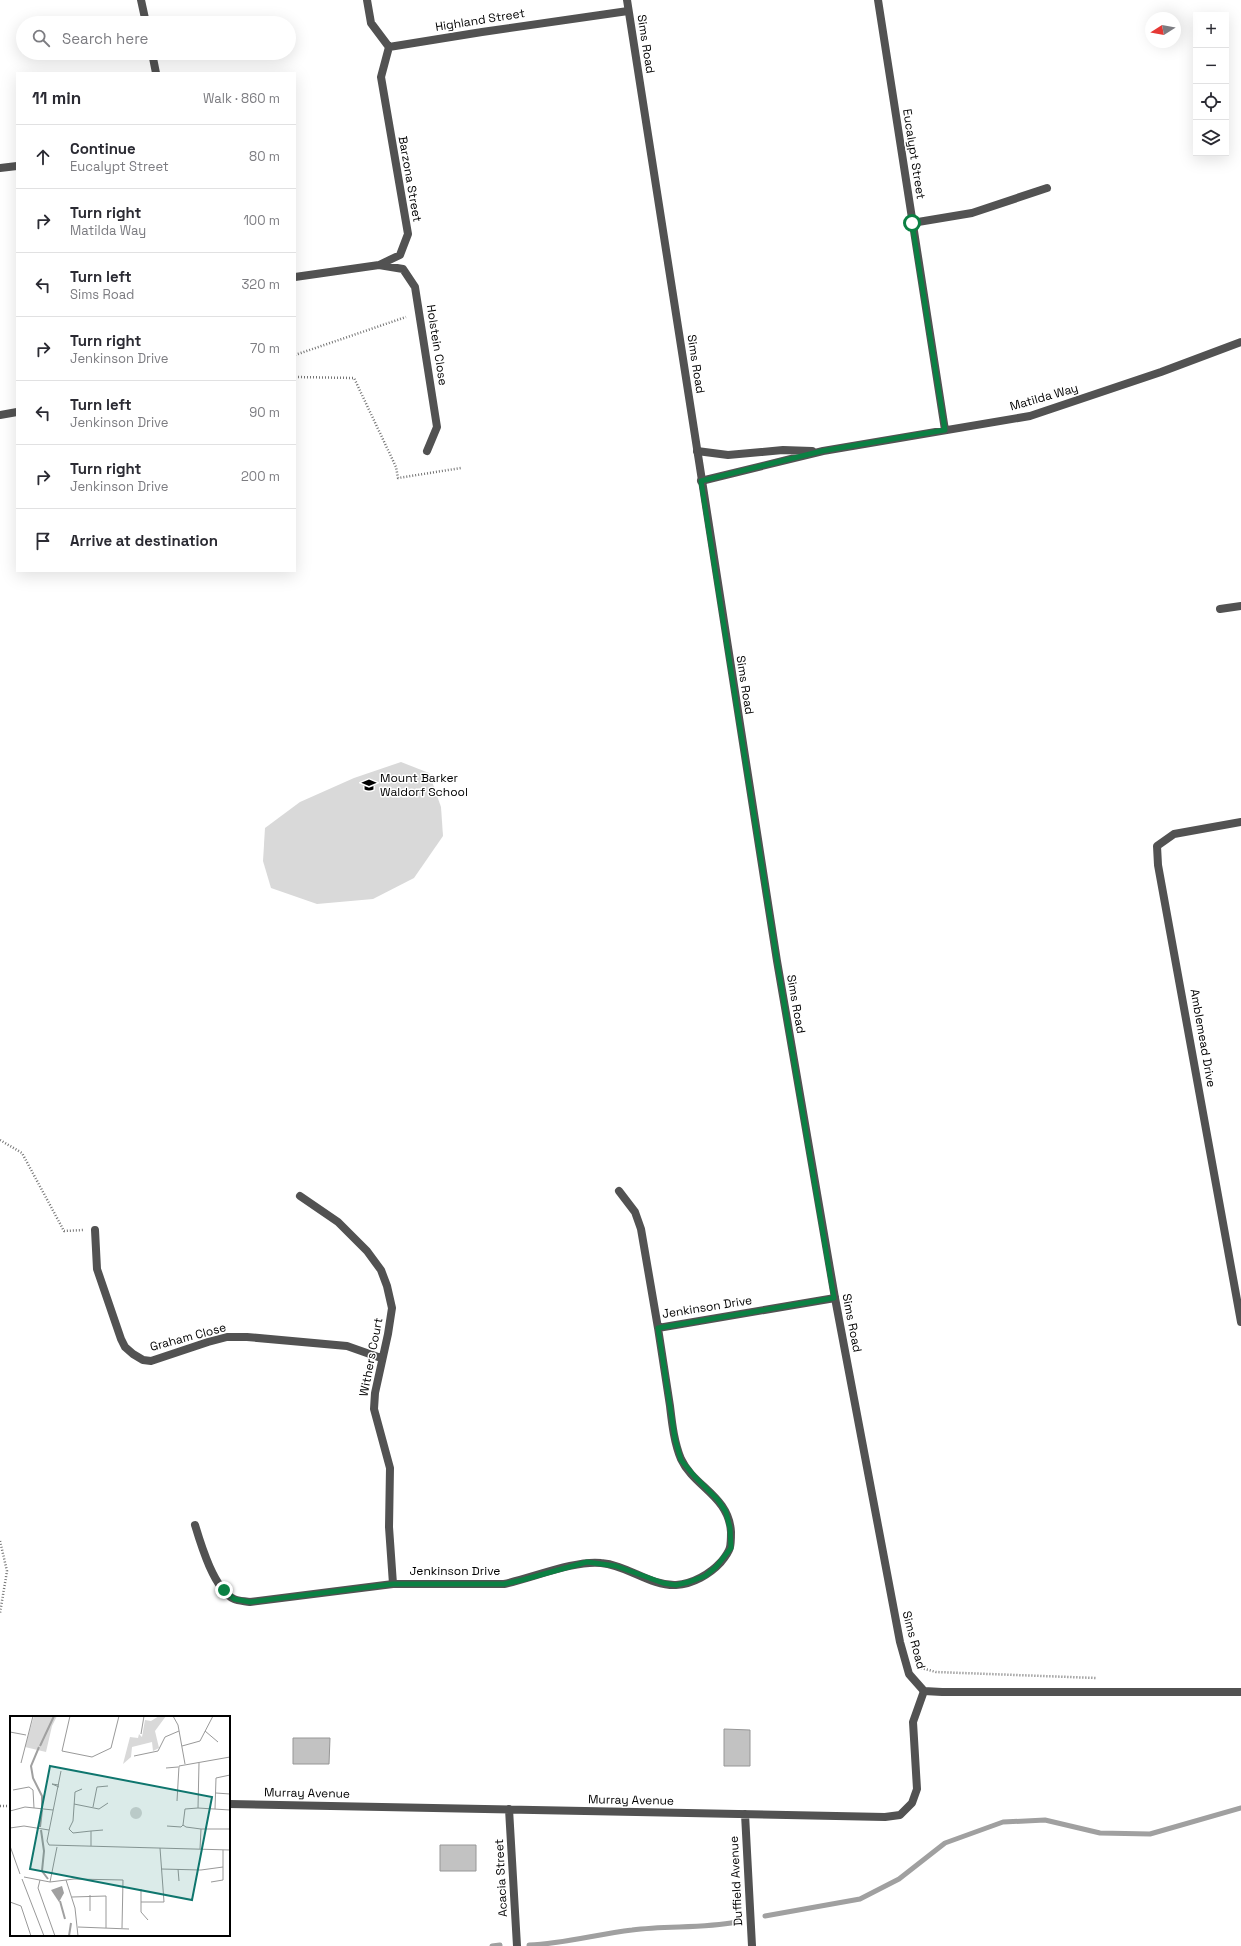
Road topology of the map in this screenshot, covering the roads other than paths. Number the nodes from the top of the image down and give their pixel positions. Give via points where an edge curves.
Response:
1 (141, 0) edge
2 (367, 0) edge
3 (626, 0) edge
4 (878, 0) edge
5 (628, 11) junction
6 (144, 16) edge
7 (389, 47) junction
8 (153, 60) edge
9 (156, 72) edge
10 (16, 166) edge
11 (0, 168) edge
12 (1047, 188) dead end
13 (912, 223) junction
14 (379, 265) junction
15 (296, 277) edge
16 (1241, 342) edge
17 (16, 412) edge
18 (0, 415) edge
19 (945, 430) junction
20 (427, 451) dead end
21 (697, 451) junction
22 (822, 451) junction
23 (701, 481) junction
24 (1241, 606) edge
25 (1220, 609) dead end
26 (1241, 822) edge
27 (619, 1191) dead end
28 (300, 1196) dead end
29 (96, 1230) road end
30 (834, 1298) junction
31 (1241, 1322) edge
32 (658, 1328) junction
33 (382, 1358) junction
34 (195, 1525) dead end
35 (393, 1584) junction
36 (924, 1691) junction
37 (1241, 1692) edge
38 (230, 1804) edge
39 (509, 1809) junction
40 (745, 1814) junction
41 (517, 1946) edge
42 (752, 1946) edge

1 - 6 street
2 - 7 street via 371,23
3 - 5 street, Sims Road
4 - 13 street, Eucalypt Street
5 - 7 street, Highland Street
5 - 21 street, Sims Road
7 - 14 street, Barzona Street via 381,77 408,234 400,255
8 - 9 street
10 - 11 street
12 - 13 street via 972,213
13 - 19 street, Eucalypt Street
14 - 15 street, Barzona Street
14 - 20 street, Holstein Close via 402,269 415,287 437,427
16 - 19 street, Matilda Way via 1030,416
17 - 18 street
19 - 22 street, Matilda Way
21 - 22 street, Matilda Way via 728,455 782,450
21 - 23 street, Sims Road
22 - 23 street, Matilda Way
23 - 30 street, Sims Road via 777,961
24 - 25 street
26 - 31 street, Amblemead Drive via 1174,834 1157,846 1158,865
27 - 32 street via 635,1212 641,1229
28 - 33 street, Withers Court via 338,1222 367,1250 381,1270 392,1308
29 - 33 street, Graham Close via 97,1268 121,1339 125,1347 143,1360 159,1359 227,1337 347,1346
30 - 32 street, Jenkinson Drive
30 - 36 street, Sims Road via 900,1642 909,1674
32 - 35 street, Jenkinson Drive via 675,1439 681,1460 718,1500 726,1512 730,1528 731,1548 716,1567 699,1578 676,1585 663,1583 616,1566 587,1562 504,1584
33 - 35 street, Withers Court via 374,1409 390,1468 389,1527
34 - 35 street, Jenkinson Drive via 209,1566 224,1590 234,1599 250,1602
36 - 37 street
36 - 40 street, Murray Avenue via 913,1722 917,1789 912,1803 900,1814 885,1817
38 - 39 street, Murray Avenue
39 - 40 street, Murray Avenue
39 - 41 street, Acacia Street
40 - 42 street, Duffield Avenue

